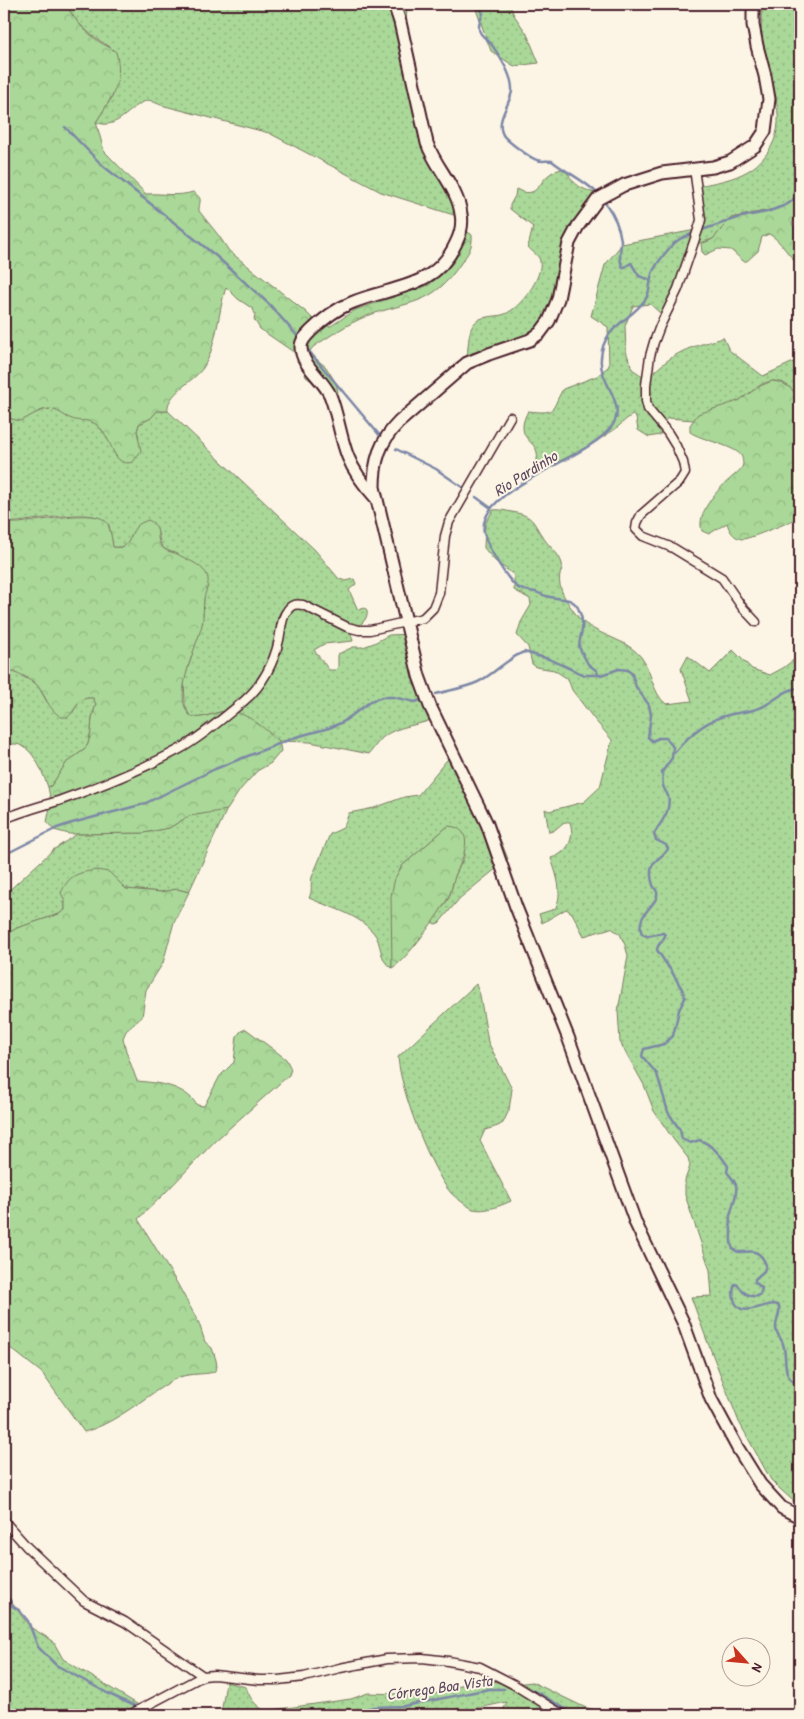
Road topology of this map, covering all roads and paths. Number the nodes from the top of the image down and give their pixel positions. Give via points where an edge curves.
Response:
1 (394, 4) edge
2 (753, 4) edge
3 (694, 168) junction
4 (510, 417) dead end
5 (375, 497) junction
6 (407, 622) junction
7 (756, 622) dead end
8 (4, 819) edge
9 (800, 1517) edge
10 (4, 1521) edge
11 (203, 1676) junction
12 (128, 1715) edge
13 (563, 1715) edge

1 - 5 main road via 430,154 450,186 461,213 461,227 445,261 435,271 413,283 336,310 306,336 301,346 307,363 328,391 352,464
2 - 3 main road via 753,25 769,99 765,131 755,146 730,162
3 - 5 main road via 637,180 598,199 569,243 558,300 549,322 530,340 467,363 394,428 381,446 375,464
3 - 7 street via 701,220 678,289 657,334 646,386 648,409 676,446 685,473 680,482 641,516 636,529 643,536 673,548 722,578
4 - 6 street via 446,528 437,600 423,618
5 - 6 main road
6 - 8 street via 359,630 303,605 292,606 284,616 276,652 262,679 246,699 210,729 135,770
6 - 9 main road via 419,676 430,706 487,824 636,1224 683,1322 711,1398 768,1495 782,1508
10 - 11 street via 84,1601 125,1622
11 - 12 street
11 - 13 street via 278,1680 387,1659 422,1658 480,1667

